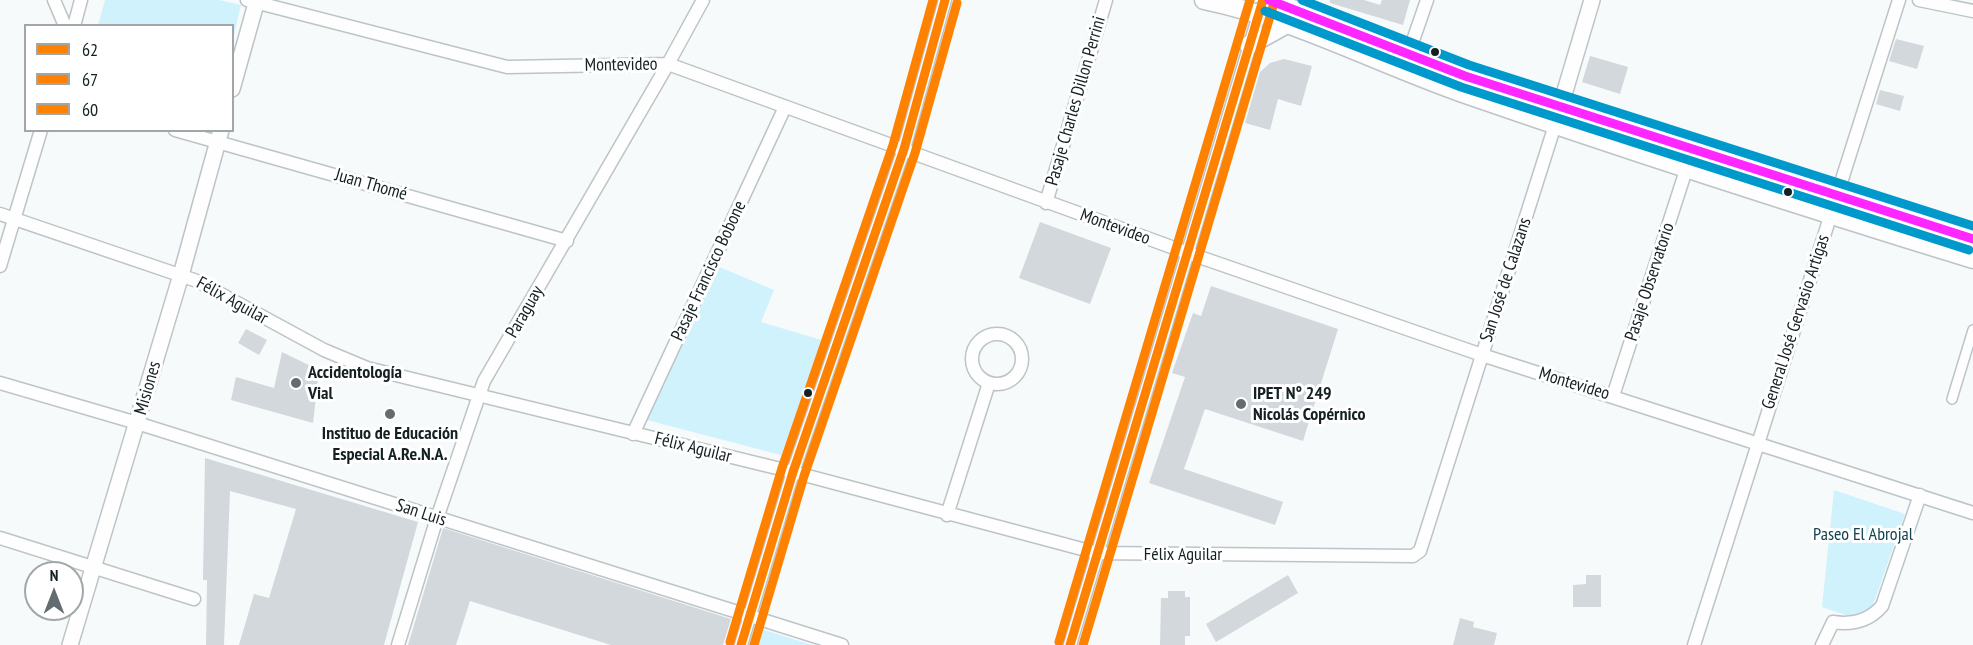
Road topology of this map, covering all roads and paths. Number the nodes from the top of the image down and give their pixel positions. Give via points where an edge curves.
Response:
1 (54, 0) edge
2 (81, 0) edge
3 (702, 0) edge
4 (945, 0) edge
5 (1106, 0) edge
6 (1204, 0) edge
7 (1426, 0) edge
8 (1592, 0) edge
9 (1899, 0) edge
10 (1918, 0) edge
11 (253, 1) edge
12 (1264, 5) edge
13 (1973, 11) edge
14 (64, 24) edge
15 (75, 24) edge
16 (1286, 25) junction
17 (1249, 45) junction
18 (1408, 55) junction
19 (668, 64) junction
20 (234, 81) edge
21 (785, 107) junction
22 (1558, 116) junction
23 (40, 132) edge
24 (190, 132) edge
25 (219, 136) edge
26 (904, 149) junction
27 (1687, 167) junction
28 (1836, 195) junction
29 (1046, 202) junction
30 (0, 214) edge
31 (1830, 214) junction
32 (14, 219) junction
33 (1973, 239) edge
34 (567, 241) junction
35 (1188, 253) junction
36 (1973, 260) edge
37 (0, 266) edge
38 (181, 275) junction
39 (1973, 330) edge
40 (1482, 355) junction
41 (989, 382) junction
42 (0, 383) edge
43 (1613, 396) junction
44 (477, 397) junction
45 (1952, 399) dead end
46 (137, 423) junction
47 (633, 434) junction
48 (1758, 442) junction
49 (793, 472) junction
50 (1920, 495) junction
51 (1973, 513) edge
52 (947, 514) junction
53 (437, 518) junction
54 (0, 538) edge
55 (1096, 553) junction
56 (1413, 556) joint
57 (93, 567) junction
58 (194, 599) dead end
59 (750, 617) junction
60 (70, 645) edge
61 (398, 645) edge
62 (741, 645) edge
63 (842, 645) edge
64 (1070, 645) edge
65 (1694, 645) edge
66 (1822, 645) edge

1 - 14 street
2 - 15 street
3 - 19 street, Paraguay
4 - 26 street
5 - 29 street, Pasaje Charles Dillon Perrini
6 - 12 main road
7 - 18 street
8 - 22 street, San José de Calazans
9 - 28 street, General José Gervasio Artigas
10 - 13 street
11 - 19 street, Montevideo via 507,67
11 - 20 street
12 - 16 main road
12 - 17 street
12 - 18 main road
16 - 17 main road
16 - 22 main road via 1422,78
17 - 35 street
18 - 22 main road
19 - 21 street, Montevideo
19 - 34 street, Paraguay
21 - 26 street, Montevideo
21 - 47 street, Pasaje Francisco Bobone
22 - 27 main road
22 - 28 main road
22 - 40 street, San José de Calazans
23 - 32 street
24 - 25 street, Juan Thomé
25 - 34 street, Juan Thomé
25 - 38 street, Misiones
26 - 29 street, Montevideo
26 - 49 street
27 - 31 main road
27 - 43 street, Pasaje Observatorio
28 - 31 street, General José Gervasio Artigas
28 - 33 main road
29 - 35 street, Montevideo
30 - 32 street, Félix Aguilar
31 - 36 main road
31 - 48 street, General José Gervasio Artigas
32 - 37 street
32 - 38 street, Félix Aguilar
34 - 44 street, Paraguay
35 - 40 street, Montevideo
35 - 55 street
38 - 44 street, Félix Aguilar via 345,360
38 - 46 street, Misiones
39 - 45 street
40 - 43 street, Montevideo
40 - 56 street, San José de Calazans via 1420,551
41 - 41 street via 1006,382 1019,371 1022,354 1013,339 1005,335 982,338 973,351 976,373
41 - 52 street
42 - 46 street, San Luis
43 - 48 street, Montevideo
44 - 47 street, Félix Aguilar
44 - 53 street, Paraguay
46 - 53 street, San Luis
46 - 57 street, Misiones
47 - 49 street, Félix Aguilar
48 - 50 street, Montevideo
48 - 65 street, General José Gervasio Artigas
49 - 52 street, Félix Aguilar
49 - 59 street
50 - 51 street, Montevideo
50 - 66 street via 1882,606 1850,625 1833,622
52 - 55 street, Félix Aguilar
53 - 59 street, San Luis
53 - 61 street, Paraguay
54 - 57 street
55 - 56 street, Félix Aguilar
55 - 64 street
57 - 58 street
57 - 60 street, Misiones
59 - 62 street
59 - 63 street, San Luis

